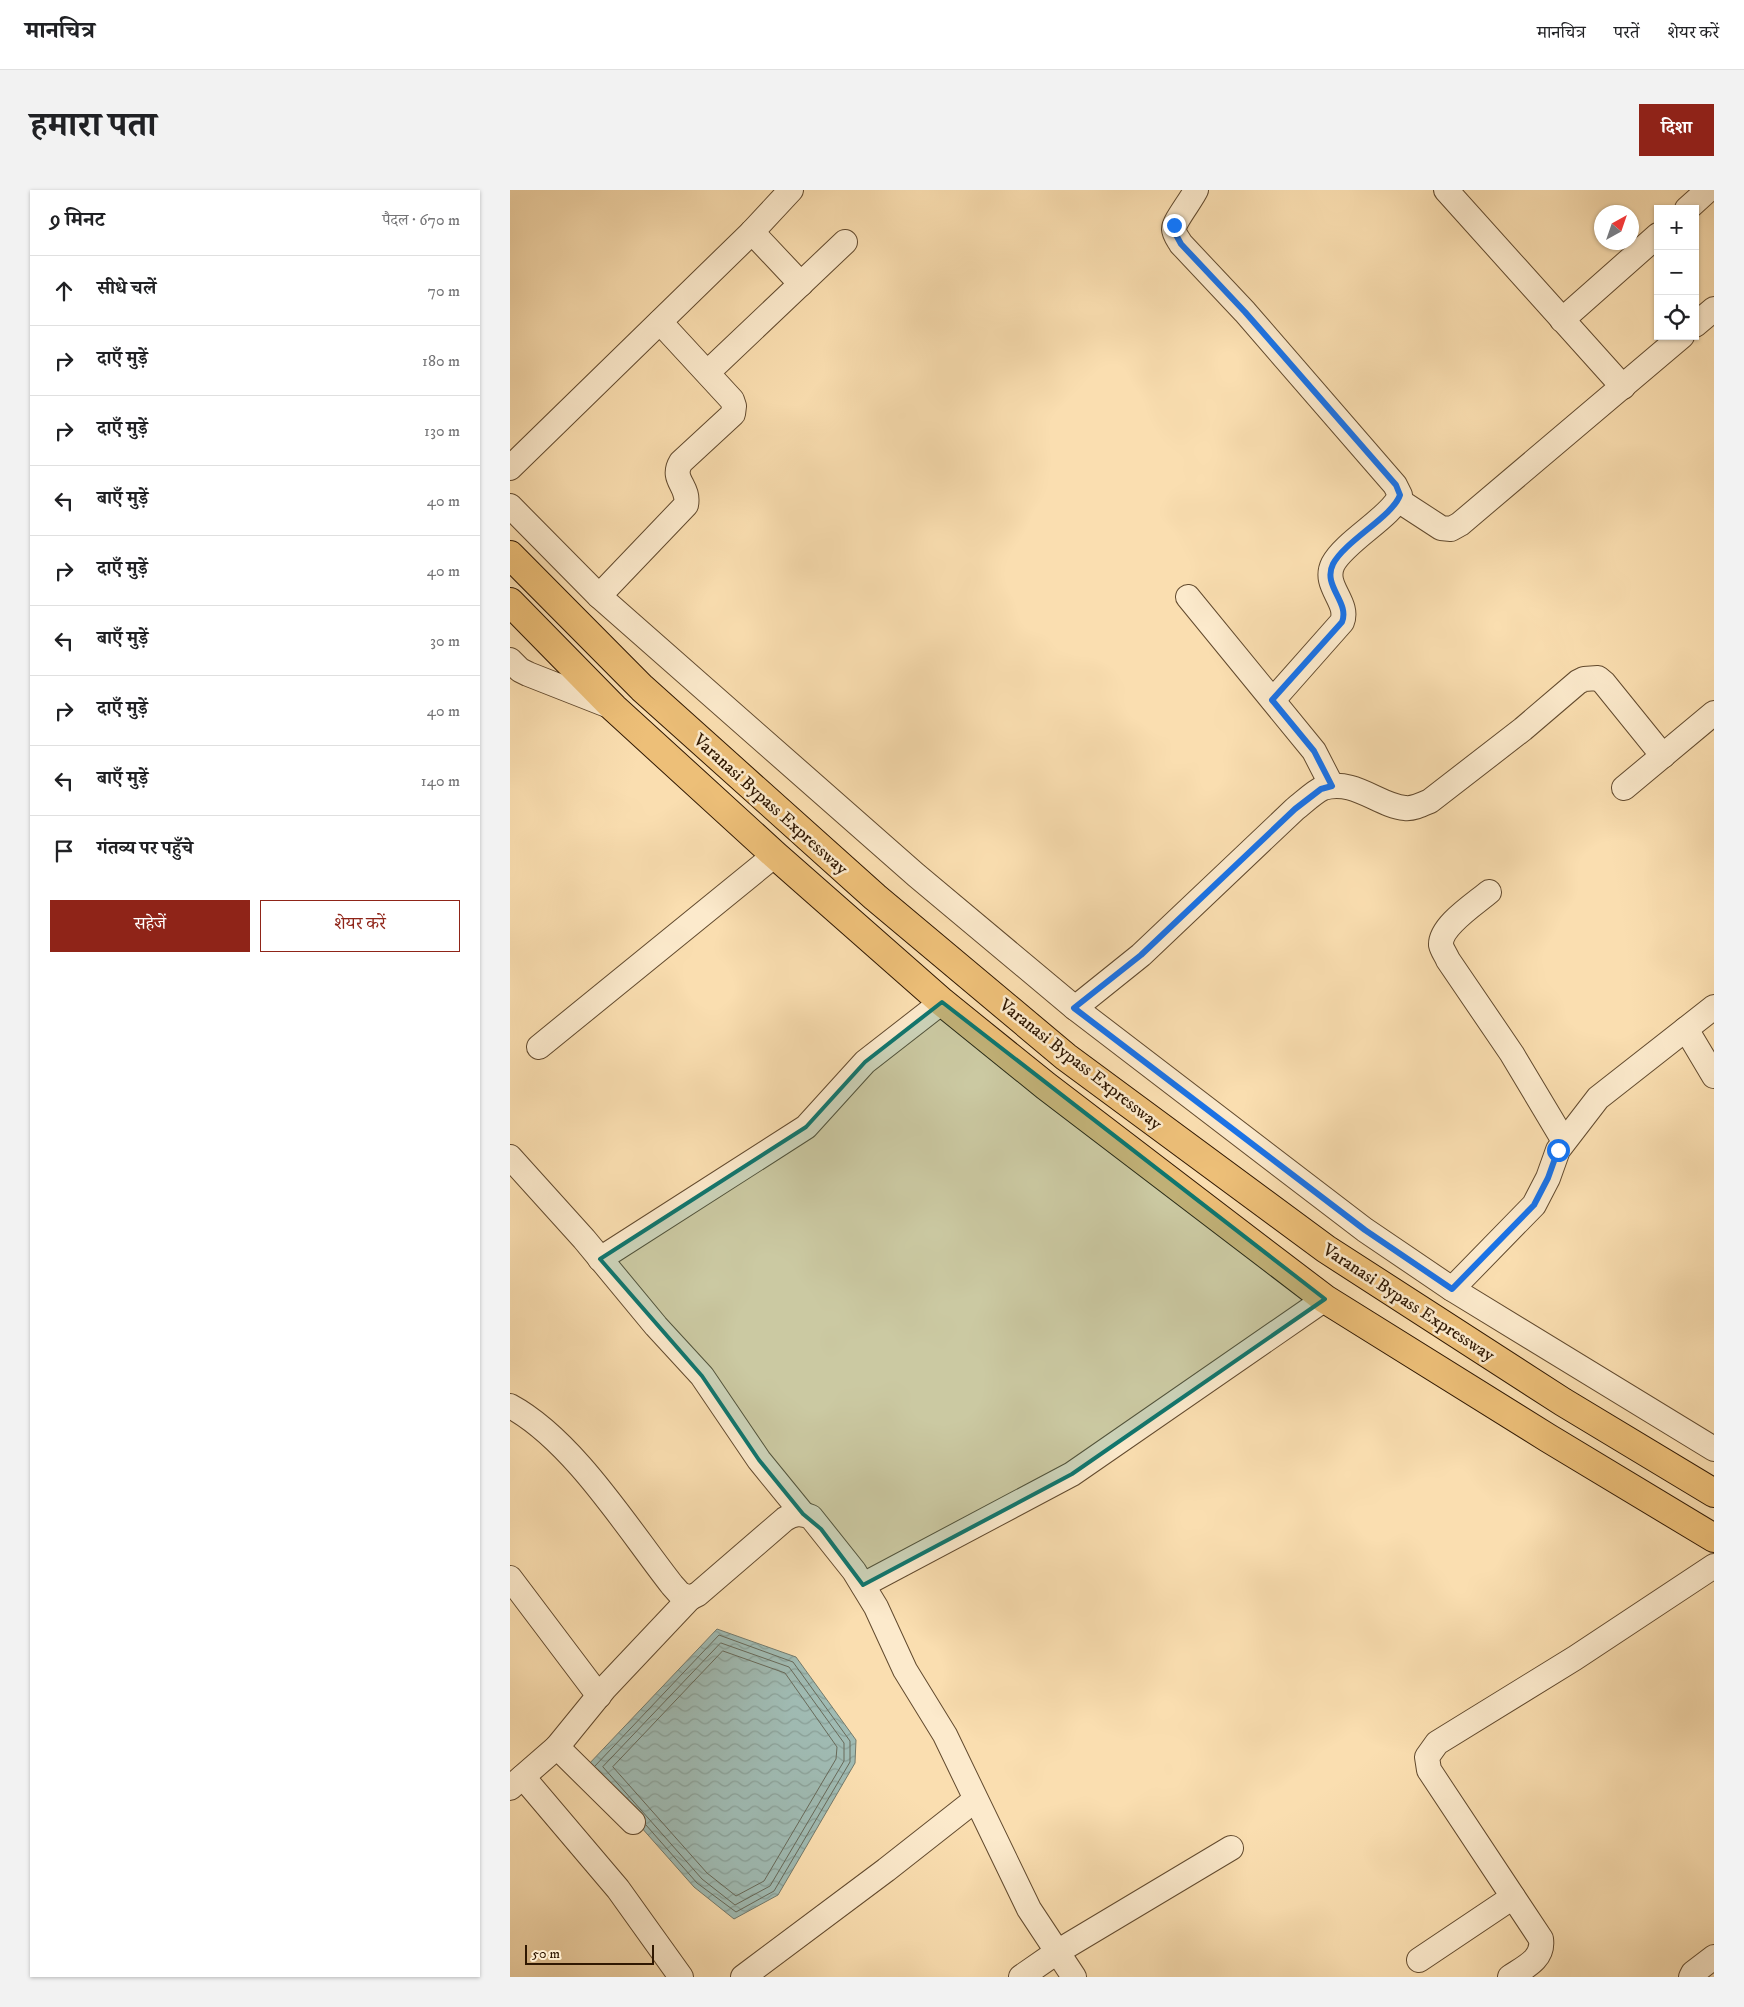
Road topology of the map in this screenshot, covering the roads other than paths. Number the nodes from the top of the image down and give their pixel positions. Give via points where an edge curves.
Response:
1 (791, 190) edge
2 (1196, 190) edge
3 (1446, 190) edge
4 (1708, 190) edge
5 (1691, 205) edge
6 (752, 232) junction
7 (1654, 239) edge
8 (845, 242) dead end
9 (801, 284) junction
10 (1714, 309) edge
11 (1562, 320) junction
12 (660, 322) junction
13 (1699, 322) edge
14 (1677, 340) edge
15 (708, 372) junction
16 (1623, 387) junction
17 (510, 468) edge
18 (1398, 500) junction
19 (510, 506) edge
20 (510, 555) edge
21 (598, 596) junction
22 (1188, 597) dead end
23 (510, 602) edge
24 (516, 674) edge
25 (1272, 700) junction
26 (614, 708) junction
27 (1714, 713) edge
28 (1663, 756) junction
29 (1332, 786) junction
30 (1624, 788) dead end
31 (775, 855) junction
32 (1489, 892) dead end
33 (942, 1002) junction
34 (1714, 1007) edge
35 (1074, 1008) junction
36 (1686, 1029) junction
37 (539, 1047) dead end
38 (1714, 1076) edge
39 (1564, 1141) junction
40 (510, 1157) edge
41 (600, 1259) junction
42 (1452, 1289) junction
43 (1325, 1298) junction
44 (510, 1406) edge
45 (1714, 1450) edge
46 (1714, 1493) edge
47 (803, 1514) junction
48 (1714, 1538) edge
49 (1714, 1566) edge
50 (510, 1578) edge
51 (863, 1585) junction
52 (690, 1598) junction
53 (599, 1696) junction
54 (557, 1747) junction
55 (517, 1783) edge
56 (975, 1800) junction
57 (633, 1822) dead end
58 (1231, 1848) dead end
59 (1513, 1897) junction
60 (1057, 1952) junction
61 (1714, 1958) edge
62 (1419, 1960) dead end
63 (681, 1977) edge
64 (743, 1977) edge
65 (1021, 1977) edge
66 (1074, 1977) edge
67 (1510, 1977) edge
68 (1691, 1977) edge

1 - 6 street
2 - 18 street via 1174,225 1181,244 1396,485 1400,495
3 - 11 street
4 - 5 street
6 - 9 street
6 - 12 street
7 - 11 street
8 - 9 street
9 - 15 street
10 - 13 street
11 - 16 street
12 - 15 street
12 - 17 street
14 - 16 street
15 - 21 street via 732,400 733,414 677,468 676,476 687,498 686,505
16 - 18 street via 1451,529 1433,525
18 - 25 street via 1335,561 1330,578 1344,610 1342,622
19 - 21 street
20 - 46 highway, Varanasi Bypass Expressway via 642,688 874,897 1066,1057 1326,1248 1563,1402
21 - 35 street
22 - 25 street
23 - 26 highway, Varanasi Bypass Expressway
24 - 26 street
25 - 29 street via 1314,751
26 - 31 highway, Varanasi Bypass Expressway
27 - 28 street
28 - 29 street via 1604,683 1592,678 1578,682 1430,801 1405,808 1364,792
28 - 30 street
29 - 35 street via 1321,789 1295,809 1141,955
31 - 33 highway, Varanasi Bypass Expressway
31 - 37 street
32 - 39 street via 1447,927 1441,946
33 - 41 street via 865,1062 806,1127
33 - 43 highway, Varanasi Bypass Expressway via 1046,1086
34 - 36 street
35 - 42 street via 1365,1230
36 - 38 street
36 - 39 street via 1598,1098
39 - 42 street via 1534,1205
40 - 41 street
41 - 47 street via 702,1376 759,1460
42 - 45 street
43 - 48 highway, Varanasi Bypass Expressway
43 - 51 street via 1072,1474
44 - 52 street via 538,1426 579,1466 672,1586
47 - 51 street via 811,1517
47 - 52 street via 793,1514 785,1519
49 - 59 street via 1575,1658 1437,1743 1427,1757 1429,1770
50 - 53 street
51 - 56 street via 905,1670 945,1735
52 - 53 street
53 - 54 street
54 - 55 street
54 - 57 street
55 - 63 street via 618,1889
56 - 60 street via 1029,1909
56 - 64 street
58 - 60 street
59 - 62 street
59 - 67 street via 1541,1939 1542,1948 1536,1959
60 - 65 street
60 - 66 street
61 - 68 street

